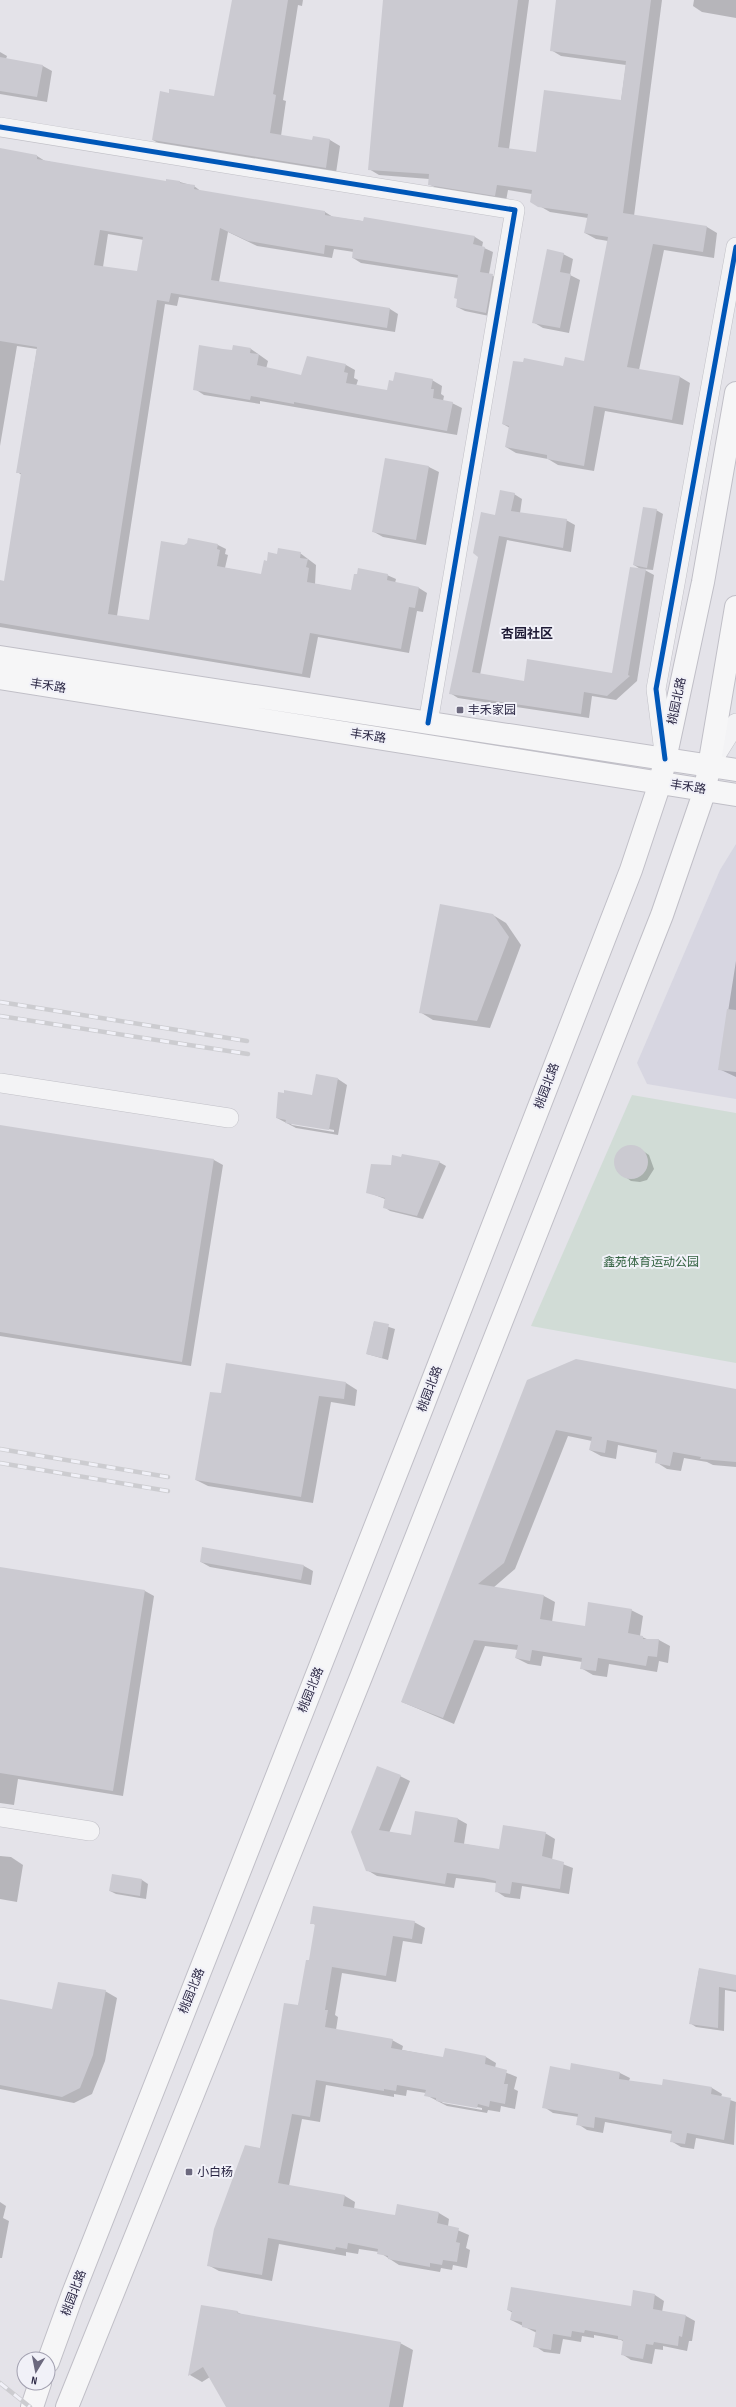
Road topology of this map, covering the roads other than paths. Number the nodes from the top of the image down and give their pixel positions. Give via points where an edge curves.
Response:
1 (0, 126) edge
2 (736, 247) edge
3 (736, 393) edge
4 (736, 607) edge
5 (0, 657) edge
6 (0, 678) edge
7 (428, 723) junction
8 (736, 723) edge
9 (665, 759) junction
10 (710, 766) junction
11 (736, 770) edge
12 (660, 783) junction
13 (705, 790) junction
14 (736, 795) edge
15 (0, 1083) edge
16 (229, 1118) dead end
17 (0, 1817) edge
18 (90, 1831) dead end
19 (52, 2351) edge
20 (37, 2391) edge
21 (32, 2407) edge
22 (67, 2407) edge

1 - 7 street via 515,210
2 - 9 street via 656,689
3 - 9 main road, 桃园北路 via 703,582
4 - 10 main road
5 - 7 main road, 丰禾路
6 - 12 main road, 丰禾路
7 - 9 main road, 丰禾路
8 - 10 street
9 - 10 main road, 丰禾路
9 - 12 main road, 桃园北路
10 - 11 main road, 丰禾路
10 - 13 main road
12 - 13 main road, 丰禾路
12 - 19 main road, 桃园北路 via 628,877
13 - 14 main road, 丰禾路
13 - 22 main road via 662,915 361,1677
15 - 16 street
17 - 18 street
20 - 21 main road

